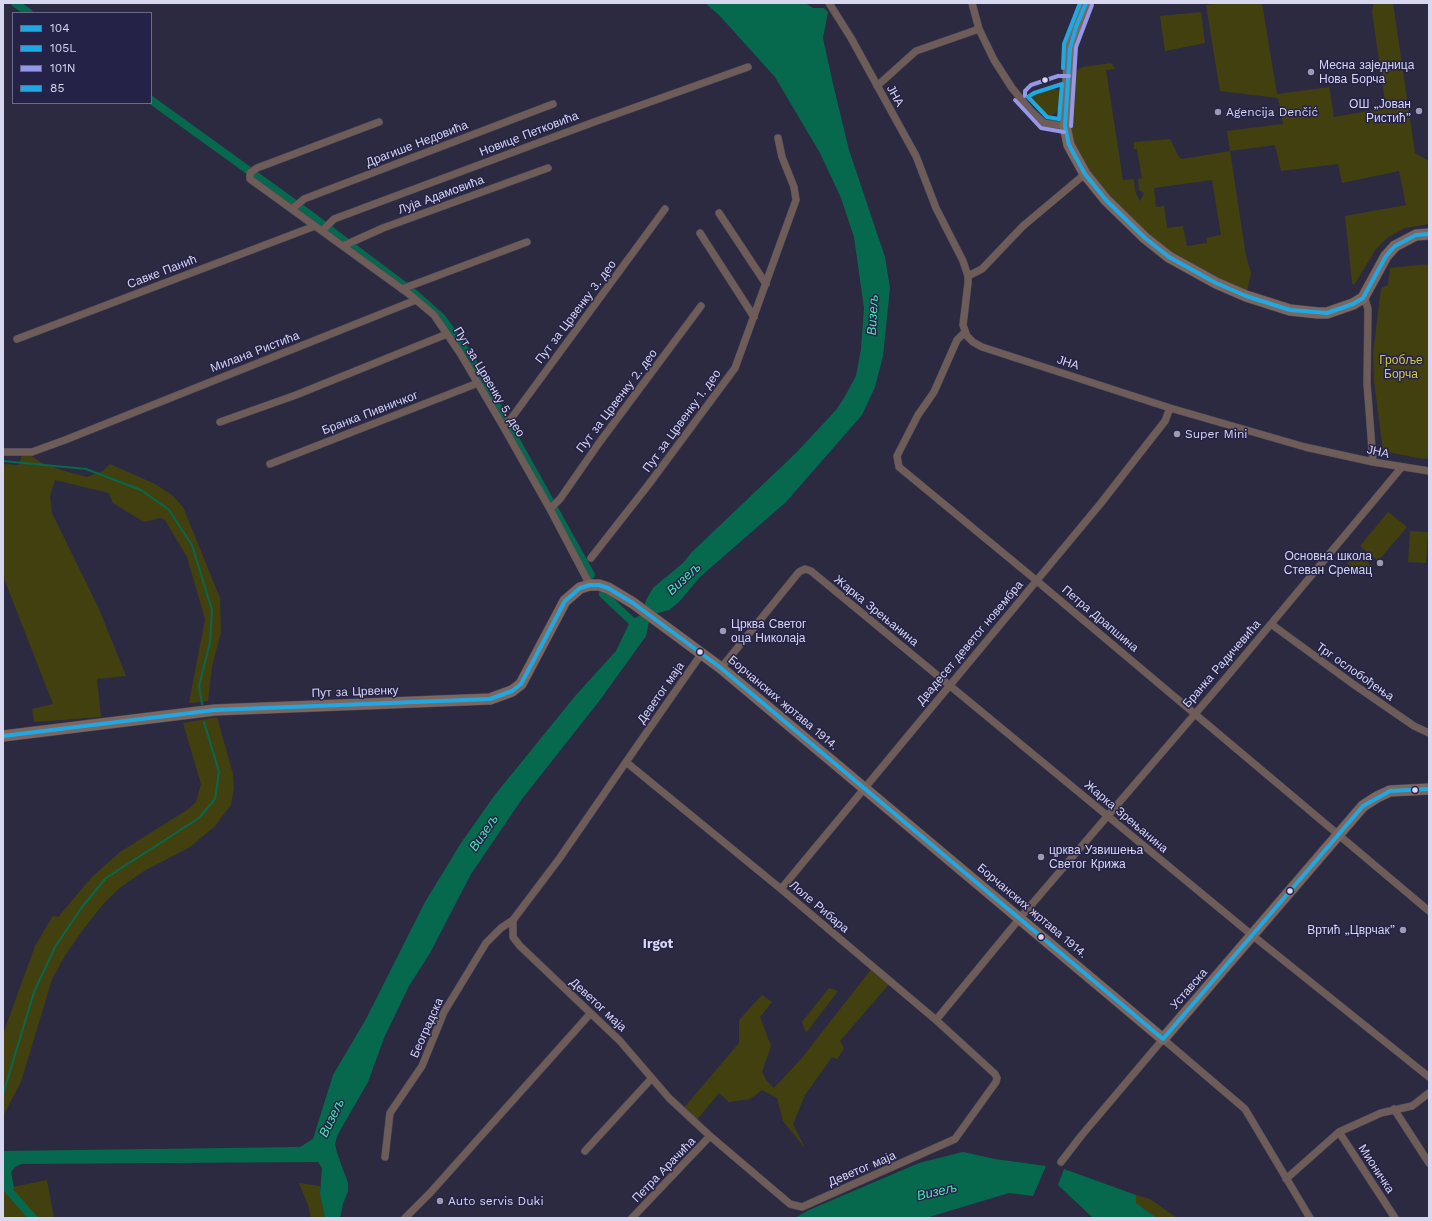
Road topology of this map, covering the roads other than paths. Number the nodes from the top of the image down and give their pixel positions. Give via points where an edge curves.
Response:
1 (829, 3) edge
2 (972, 3) edge
3 (1086, 3) edge
4 (979, 28) junction
5 (748, 67) dead end
6 (877, 86) junction
7 (553, 104) dead end
8 (379, 122) dead end
9 (1065, 126) junction
10 (778, 138) dead end
11 (548, 168) dead end
12 (1085, 174) junction
13 (292, 209) junction
14 (665, 209) dead end
15 (719, 213) dead end
16 (315, 226) junction
17 (322, 231) junction
18 (700, 233) dead end
19 (1429, 234) edge
20 (527, 242) dead end
21 (343, 246) junction
22 (968, 276) junction
23 (766, 284) junction
24 (402, 289) junction
25 (1364, 296) junction
26 (416, 300) junction
27 (701, 306) dead end
28 (754, 317) junction
29 (965, 332) junction
30 (447, 334) junction
31 (17, 339) dead end
32 (478, 383) junction
33 (1170, 408) junction
34 (220, 422) dead end
35 (503, 426) junction
36 (3, 452) edge
37 (1373, 462) junction
38 (270, 464) dead end
39 (1401, 468) junction
40 (1429, 471) edge
41 (553, 506) junction
42 (591, 558) dead end
43 (1037, 581) junction
44 (590, 585) junction
45 (1271, 624) junction
46 (702, 653) junction
47 (722, 668) junction
48 (950, 686) junction
49 (1195, 713) junction
50 (1429, 733) edge
51 (3, 736) edge
52 (626, 762) junction
53 (864, 788) junction
54 (1429, 789) edge
55 (1107, 816) junction
56 (1338, 834) junction
57 (781, 889) junction
58 (1429, 911) edge
59 (1020, 918) junction
60 (513, 920) junction
61 (1252, 935) junction
62 (590, 1014) junction
63 (936, 1020) junction
64 (1163, 1039) junction
65 (1429, 1077) edge
66 (652, 1079) junction
67 (1429, 1094) edge
68 (1394, 1109) junction
69 (1339, 1132) junction
70 (710, 1136) junction
71 (952, 1142) joint
72 (585, 1151) dead end
73 (385, 1157) dead end
74 (1061, 1162) dead end
75 (1429, 1163) edge
76 (1286, 1179) junction
77 (405, 1218) edge
78 (632, 1218) edge
79 (1310, 1218) edge
80 (1395, 1218) edge

1 - 6 street, ЈНА
2 - 4 street
3 - 9 street via 1070,46
4 - 6 street, ЈНА via 916,51
4 - 9 street via 1001,71 1031,111 1044,123
5 - 17 street, Новице Петковића via 334,219
6 - 22 street, ЈНА via 916,156 936,208
7 - 13 street, Драгише Недовића via 304,199
8 - 13 street, Пут за Црвенку 5. део via 253,170 250,177 252,182
9 - 12 street via 1071,151
10 - 23 street, Пут за Црвенку 1. део via 796,200
11 - 21 street, Луја Адамовића via 383,228
12 - 22 street via 1023,226 982,269
12 - 25 street via 1119,214 1156,248 1188,269 1216,283 1279,307 1318,313 1335,311 1355,303
13 - 16 street, Пут за Црвенку 5. део
14 - 35 street, Пут за Црвенку 3. део via 510,420
15 - 23 street
16 - 17 street, Пут за Црвенку 5. део
16 - 31 street, Савке Панић
17 - 21 street, Пут за Црвенку 5. део
18 - 28 street
19 - 25 street via 1416,235 1393,248
20 - 24 street
21 - 24 street, Пут за Црвенку 5. део
22 - 29 street, ЈНА via 963,318
23 - 28 street, Пут за Црвенку 1. део
24 - 26 street, Пут за Црвенку 5. део
25 - 37 street via 1368,309 1367,383
26 - 30 street, Пут за Црвенку 5. део via 434,315
26 - 36 street, Милана Ристића via 32,452
27 - 41 street, Пут за Црвенку 2. део
28 - 42 street, Пут за Црвенку 1. део via 735,368
29 - 33 street, ЈНА via 973,342 982,347
29 - 43 street, Петра Драпшина via 957,340 932,396 918,415 901,448 897,462 902,470
30 - 32 street, Пут за Црвенку 5. део
30 - 34 street via 303,392
32 - 35 street, Пут за Црвенку 5. део
32 - 38 street, Бранка Пивничког
33 - 37 street, ЈНА via 1305,447
33 - 43 street, Двадесет деветог новембра via 1165,421
35 - 41 street, Пут за Црвенку 5. део
37 - 39 street, ЈНА
39 - 40 street, ЈНА
39 - 45 street, Бранка Радичевића
41 - 44 street, Пут за Црвенку 5. део
43 - 48 street, Двадесет деветог новембра
43 - 49 street, Петра Драпшина
44 - 46 street, Борчанских жртава 1914. via 608,588 660,621
44 - 51 street, Пут за Црвенку via 580,588 565,600 521,684 512,691 490,699 215,710
45 - 49 street, Бранка Радичевића
45 - 50 street, Трг ослобођења via 1353,684 1414,726
46 - 47 street, Борчанских жртава 1914.
46 - 52 street, Деветог маја
47 - 48 street, Жарка Зрењанина via 799,572 805,569 811,571
47 - 53 street, Борчанских жртава 1914.
48 - 53 street, Двадесет деветог новембра
48 - 55 street, Жарка Зрењанина
49 - 55 street, Бранка Радичевића
49 - 56 street, Петра Драпшина
52 - 57 street, Лоле Рибара
52 - 60 street, Деветог маја
53 - 57 street, Двадесет деветог новембра
53 - 59 street, Борчанских жртава 1914.
54 - 56 street, Уставска via 1397,790 1377,797 1363,806
55 - 59 street, Бранка Радичевића
55 - 61 street, Жарка Зрењанина
56 - 58 street, Петра Драпшина
56 - 61 street, Уставска
57 - 63 street, Лоле Рибара
59 - 63 street, Бранка Радичевића
59 - 64 street, Борчанских жртава 1914.
60 - 62 street, Деветог маја via 513,937 520,946
60 - 73 street, Београдска via 486,943 444,1012 422,1066 392,1108 388,1119
61 - 64 street, Уставска
61 - 65 street, Жарка Зрењанина
62 - 66 street, Деветог маја via 620,1041
62 - 77 street
63 - 71 street, Лоле Рибара via 997,1078
64 - 74 street, Уставска
64 - 76 street, Борчанских жртава 1914. via 1245,1109
66 - 70 street, Деветог маја
66 - 72 street
67 - 68 street via 1412,1106
68 - 69 street
68 - 75 street
69 - 76 street
69 - 80 street, Мионичка
70 - 71 street, Деветог маја via 785,1201 799,1207
70 - 78 street, Петра Арачића
76 - 79 street, Борчанских жртава 1914.

